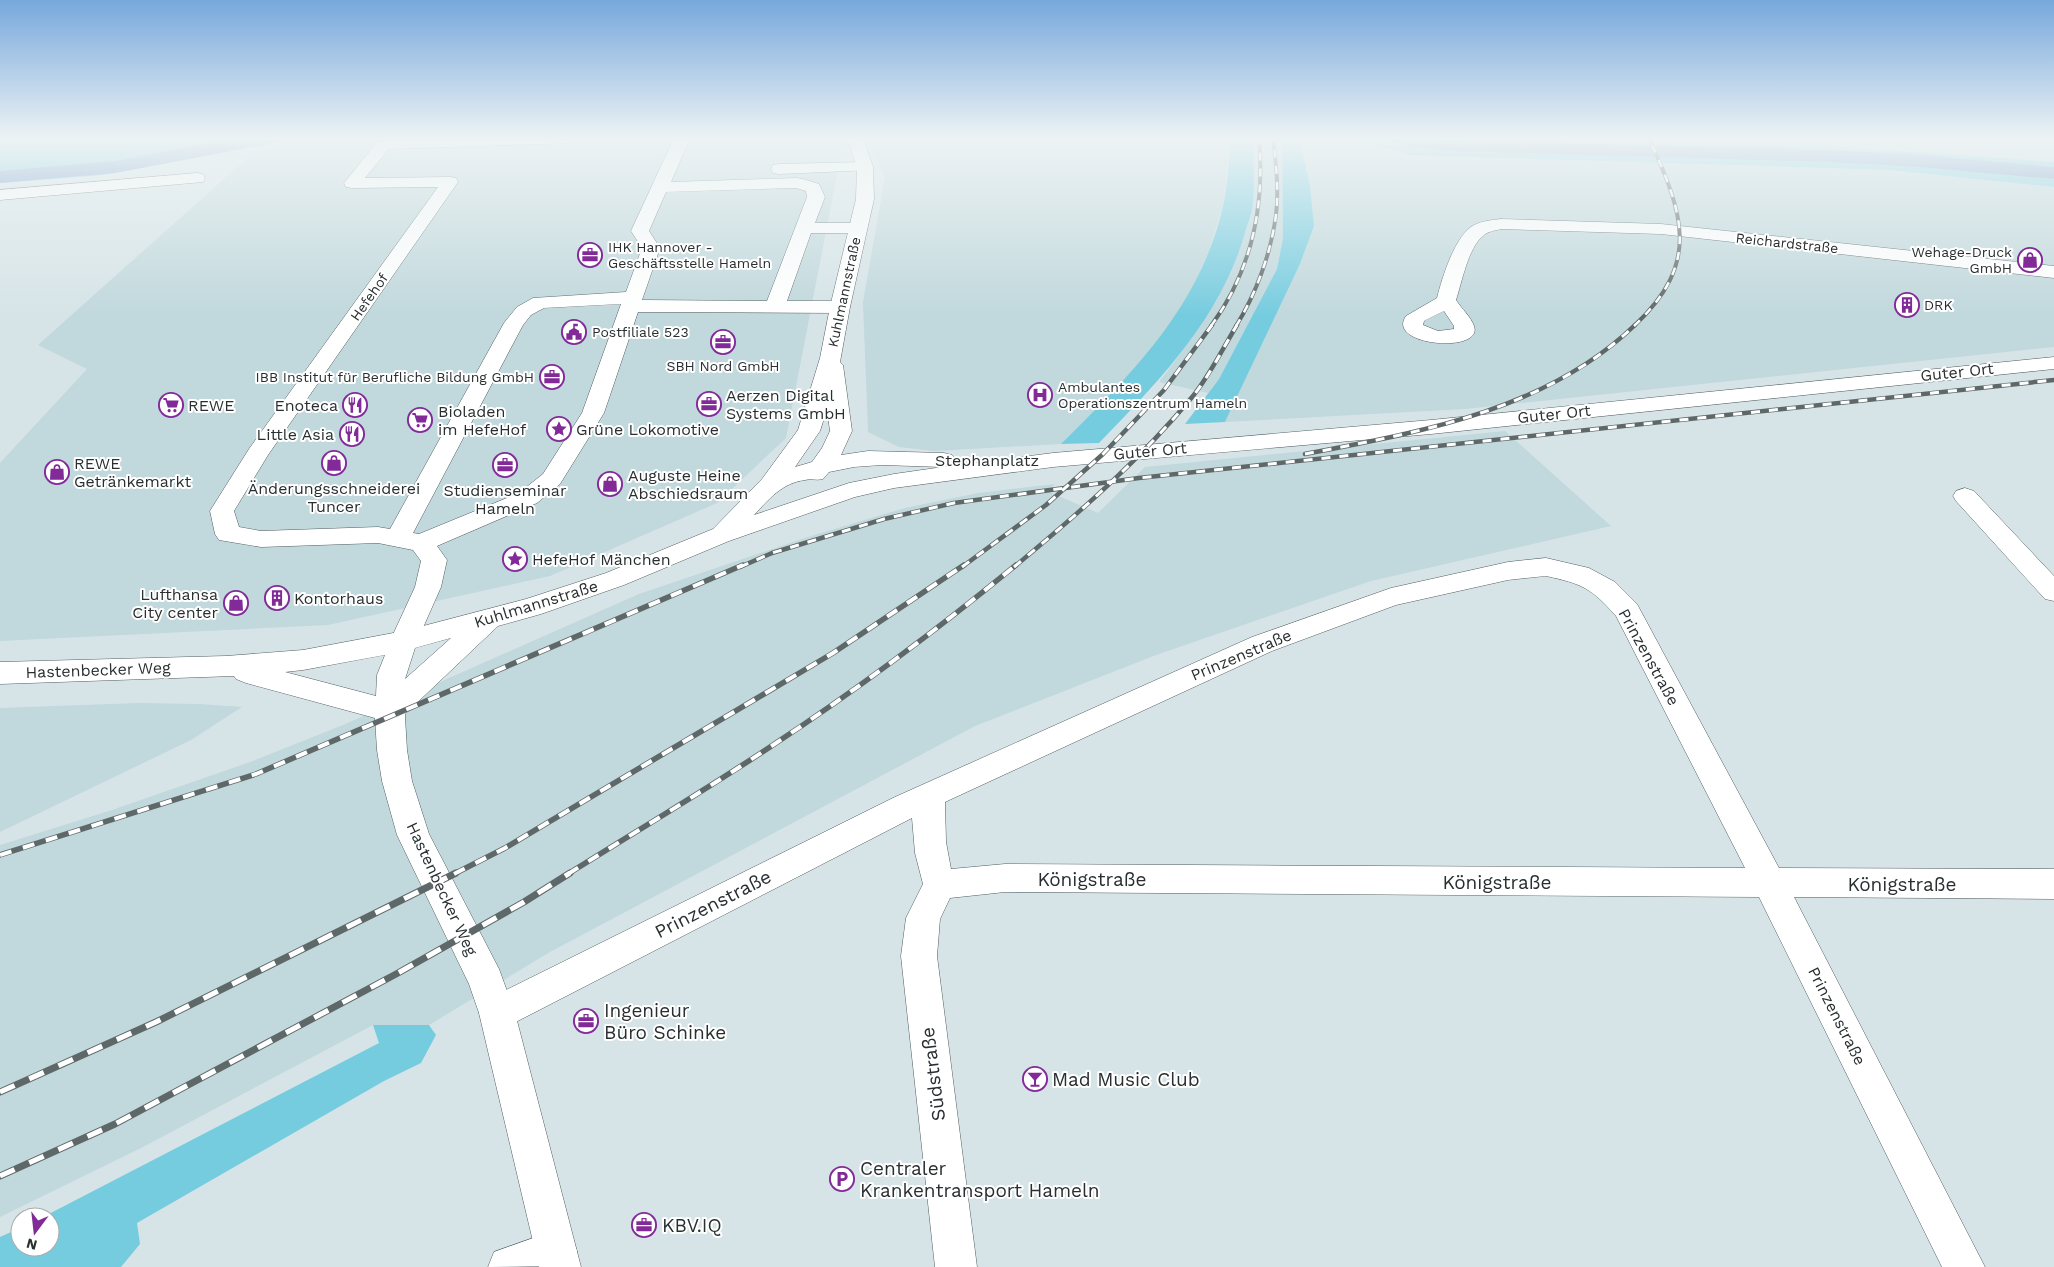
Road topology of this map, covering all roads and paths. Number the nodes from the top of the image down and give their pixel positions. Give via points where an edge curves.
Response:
1 (439, 197) edge
2 (656, 197) edge
3 (816, 197) edge
4 (865, 197) edge
5 (805, 228) junction
6 (858, 228) junction
7 (2054, 272) edge
8 (1446, 300) dead end
9 (632, 302) junction
10 (774, 306) junction
11 (840, 307) junction
12 (831, 358) junction
13 (2054, 363) edge
14 (809, 431) junction
15 (841, 431) junction
16 (882, 458) junction
17 (1053, 460) junction
18 (821, 467) junction
19 (894, 480) junction
20 (770, 484) junction
21 (1965, 496) dead end
22 (770, 519) junction
23 (720, 535) junction
24 (409, 541) junction
25 (2054, 592) edge
26 (488, 620) junction
27 (404, 641) junction
28 (226, 666) junction
29 (0, 673) edge
30 (389, 711) junction
31 (930, 796) junction
32 (1770, 884) junction
33 (2054, 884) edge
34 (940, 885) junction
35 (497, 1013) junction
36 (558, 1259) edge
37 (510, 1267) edge
38 (956, 1267) edge
39 (1964, 1267) edge

1 - 24 main road, Hefehof via 257,454 222,511 228,534 261,539 378,535
2 - 9 main road via 640,231 651,248
3 - 5 main road
4 - 6 main road, Kuhlmannstraße
5 - 6 main road
5 - 10 main road
6 - 11 main road, Kuhlmannstraße
7 - 8 main road, Reichardstraße via 1661,229 1501,224 1475,232
9 - 10 main road
9 - 24 main road via 593,413 552,480 528,498
9 - 24 main road via 540,302 524,311 514,323 434,472
10 - 11 main road
11 - 12 main road, Kuhlmannstraße
12 - 14 main road, Kuhlmannstraße
12 - 15 main road, Kuhlmannstraße
13 - 17 main road, Guter Ort via 1431,427
14 - 18 main road via 812,454
14 - 20 main road, Kuhlmannstraße
15 - 16 main road via 855,445
15 - 18 main road, Kuhlmannstraße
16 - 17 main road, Stephanplatz via 922,461
16 - 18 main road, Stephanplatz via 841,461
17 - 19 main road, Stephanplatz
18 - 19 main road, Stephanplatz via 851,479
18 - 20 main road, Stephanplatz
18 - 22 main road, Kuhlmannstraße
19 - 22 main road, Stephanplatz via 849,491
20 - 23 main road, Kuhlmannstraße
21 - 25 main road
22 - 23 main road, Kuhlmannstraße
23 - 26 main road, Kuhlmannstraße via 616,579
24 - 27 main road via 434,560 428,587
26 - 27 main road, Kuhlmannstraße
26 - 30 main road
27 - 28 main road, Hastenbecker Weg via 303,660
27 - 30 main road, Hastenbecker Weg via 391,674
28 - 29 main road, Hastenbecker Weg
28 - 30 main road
30 - 35 main road, Hastenbecker Weg via 397,780 413,834 486,981
31 - 32 main road, Prinzenstraße via 1262,644 1391,597 1508,571 1546,566 1580,574 1606,588 1627,611
31 - 34 main road via 930,851
31 - 35 main road, Prinzenstraße
32 - 33 main road, Königstraße
32 - 34 main road, Königstraße via 1005,878
32 - 39 main road, Prinzenstraße
34 - 38 main road, Südstraße via 923,918 920,956
35 - 36 main road, Hastenbecker Weg
36 - 37 main road

